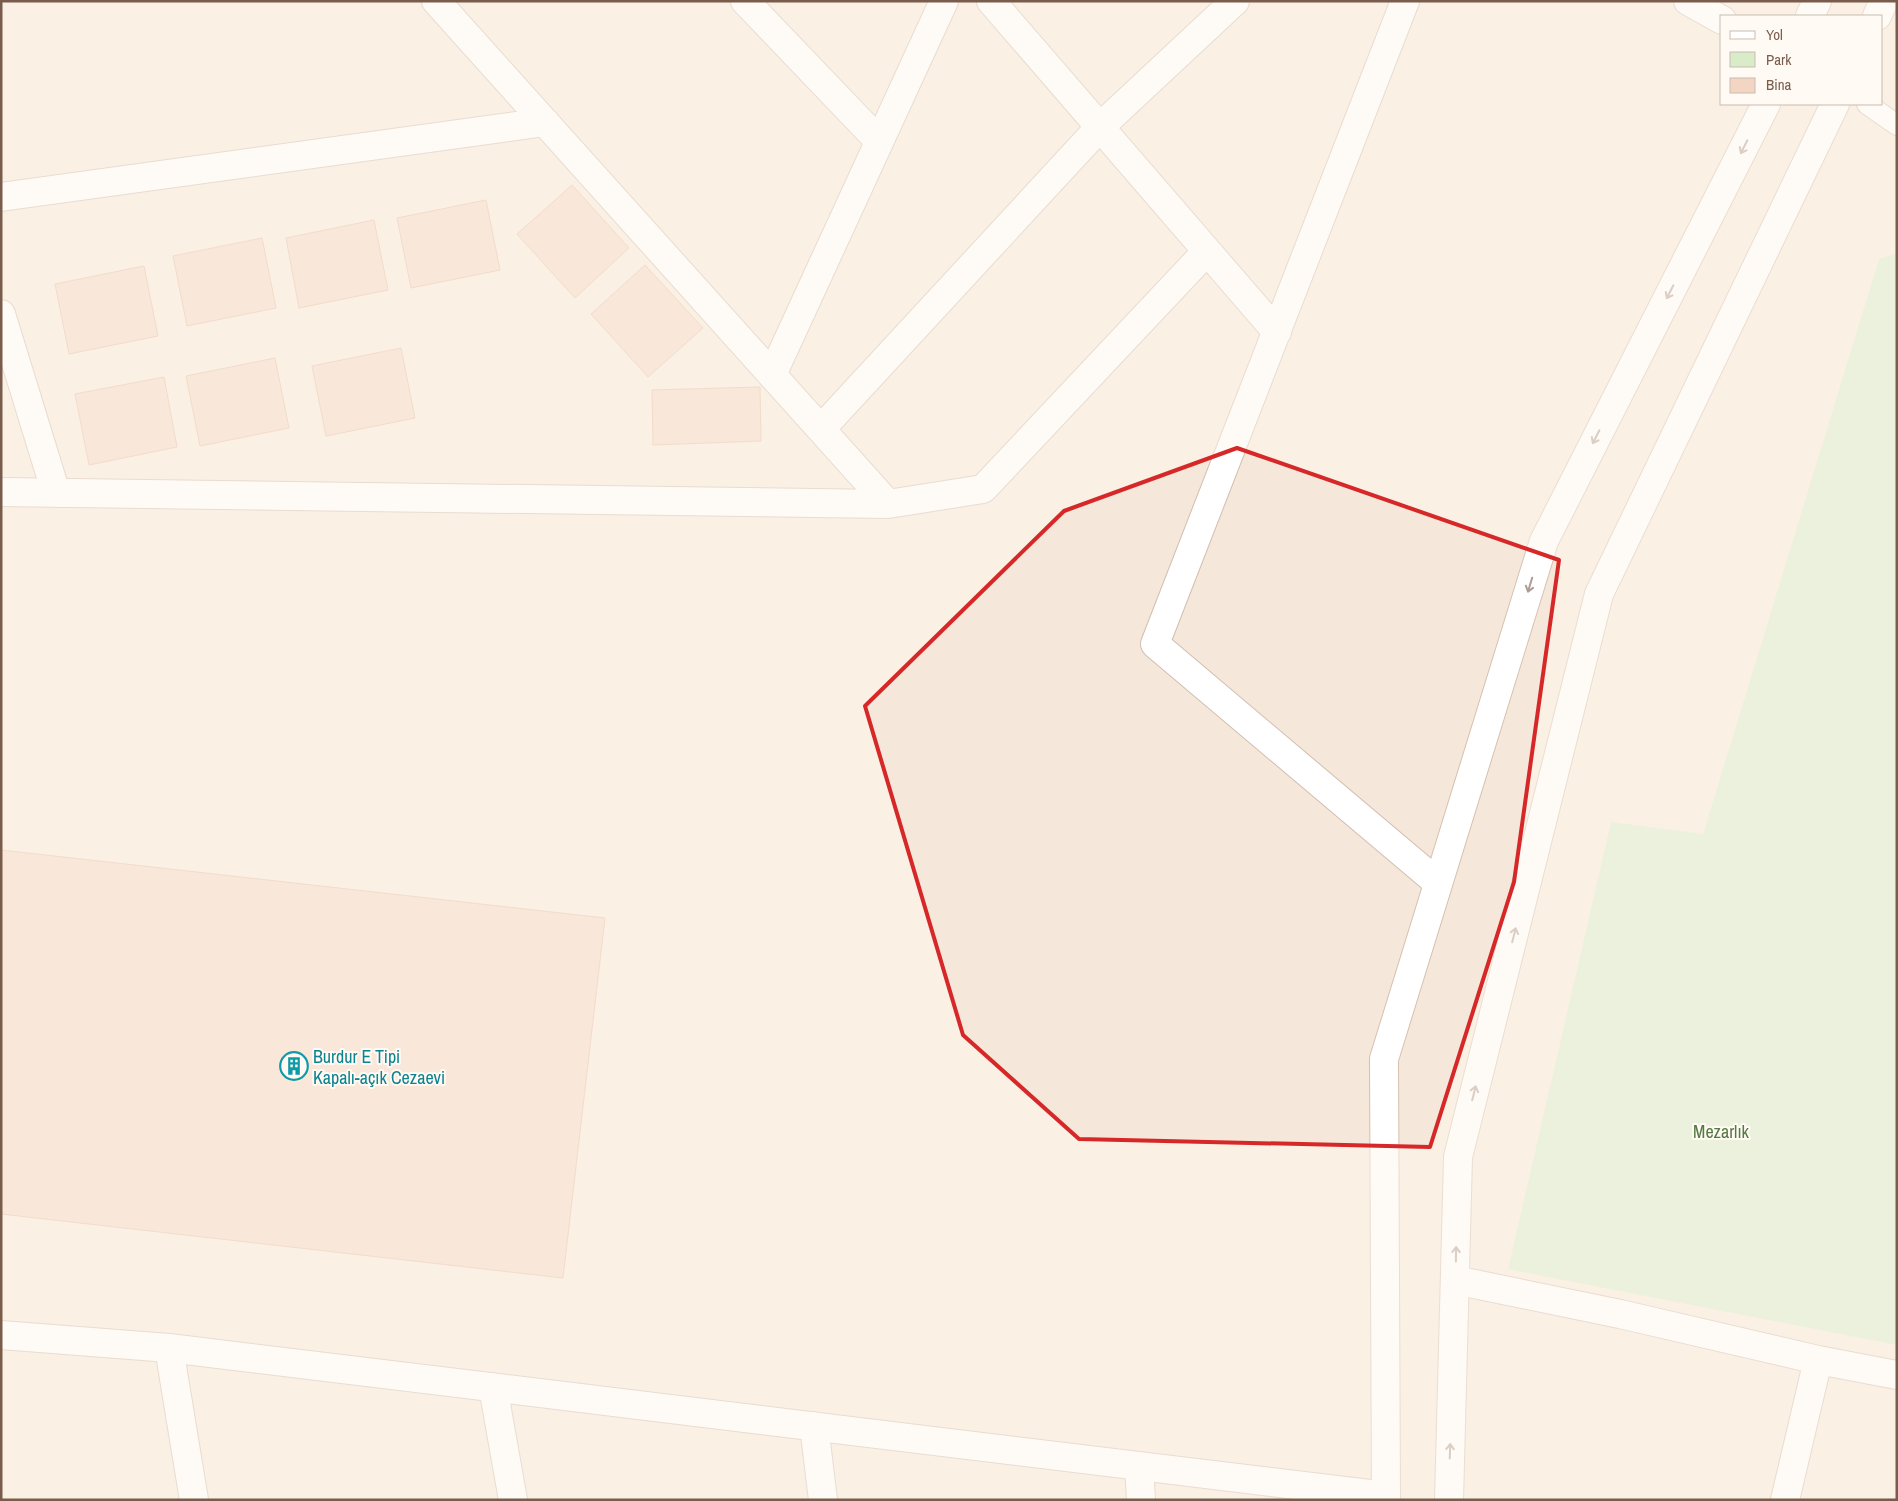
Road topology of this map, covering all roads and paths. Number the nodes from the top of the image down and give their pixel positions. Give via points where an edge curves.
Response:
1 (436, 1) edge
2 (744, 1) edge
3 (944, 1) edge
4 (991, 1) edge
5 (1235, 1) edge
6 (1405, 1) edge
7 (1688, 1) edge
8 (1817, 1) edge
9 (1884, 1) edge
10 (1810, 15) edge
11 (1877, 15) edge
12 (1720, 19) edge
13 (1765, 105) edge
14 (1835, 105) edge
15 (1869, 105) edge
16 (544, 122) junction
17 (1897, 125) edge
18 (1100, 127) junction
19 (879, 141) junction
20 (1, 197) edge
21 (1207, 251) junction
22 (1, 314) edge
23 (1276, 332) junction
24 (772, 375) junction
25 (821, 429) junction
26 (1, 492) edge
27 (56, 493) junction
28 (888, 504) junction
29 (1438, 883) junction
30 (1455, 1280) junction
31 (1, 1335) edge
32 (169, 1348) junction
33 (1818, 1360) junction
34 (1897, 1375) edge
35 (493, 1388) junction
36 (814, 1426) junction
37 (1139, 1466) junction
38 (1386, 1498) edge
39 (194, 1500) edge
40 (513, 1500) edge
41 (823, 1500) edge
42 (1141, 1500) edge
43 (1449, 1500) edge
44 (1785, 1500) edge

1 - 16 street
2 - 19 street
3 - 19 street
4 - 18 street
5 - 18 street
6 - 23 street
7 - 12 street
8 - 10 street
9 - 11 street
13 -> 29 street via 1544,541
30 -> 14 street via 1458,1157 1599,594
15 - 17 lane
16 - 20 street
16 - 24 street
18 - 21 street
18 - 25 street
19 - 24 street
21 - 23 street
21 - 28 street via 983,489
22 - 27 street
23 - 29 street via 1155,644
24 - 25 street
25 - 28 street
26 - 27 street
27 - 28 street
29 - 38 street via 1384,1059
30 - 33 street
43 -> 30 street
31 - 32 street
32 - 35 street
32 - 39 street
33 - 34 street
33 - 44 street
35 - 36 street
35 - 40 street
36 - 37 street
36 - 41 street
37 - 38 street
37 - 42 street

